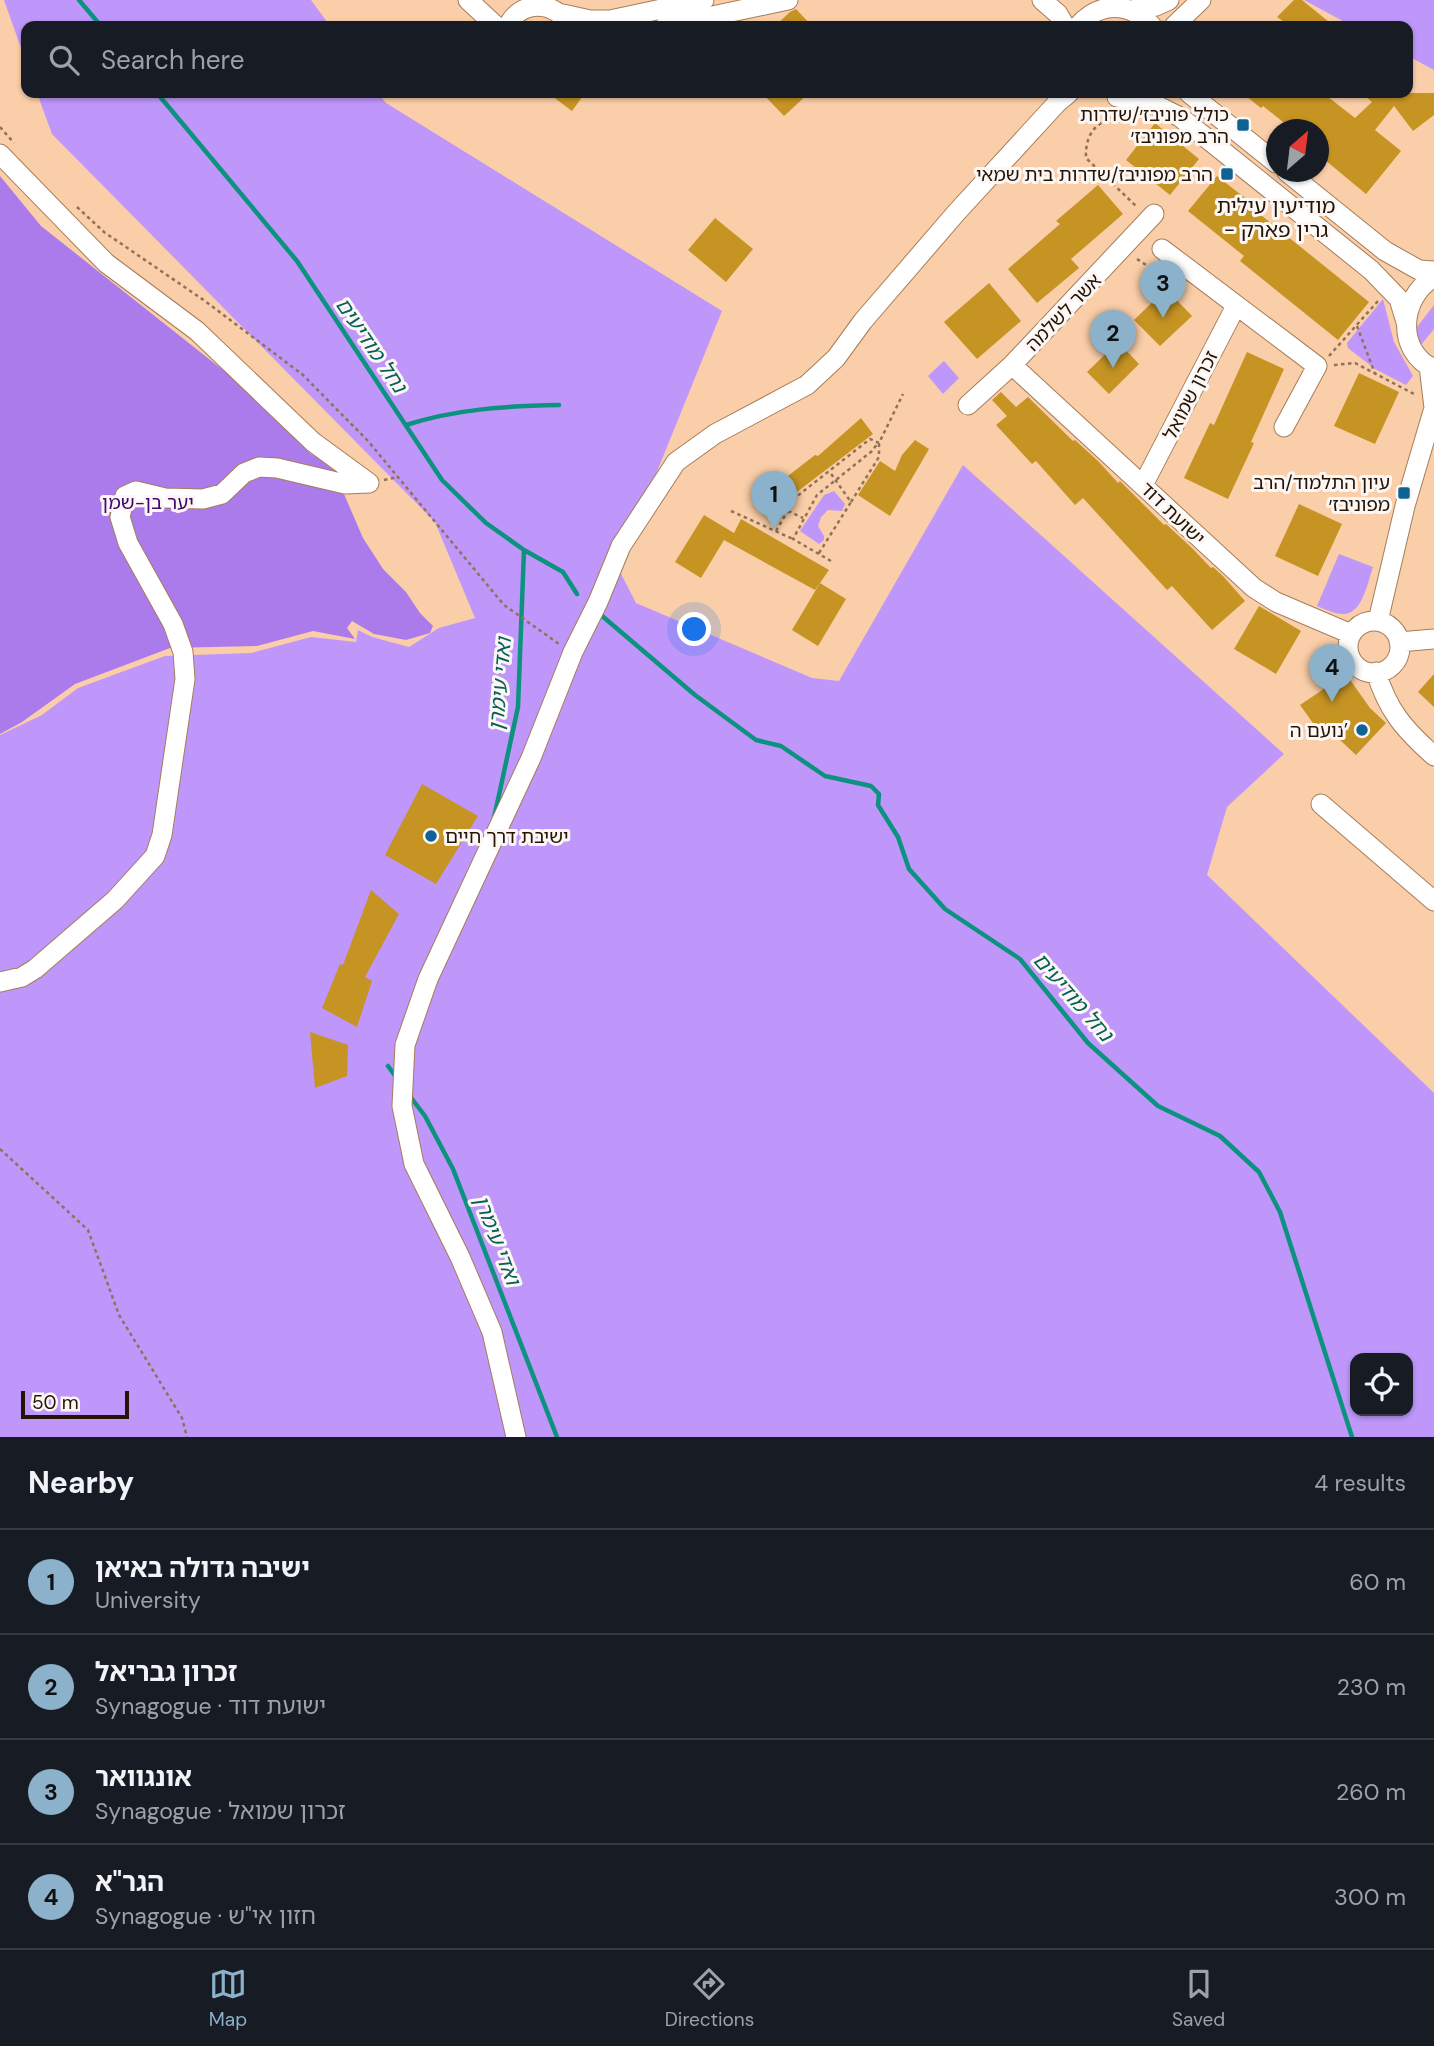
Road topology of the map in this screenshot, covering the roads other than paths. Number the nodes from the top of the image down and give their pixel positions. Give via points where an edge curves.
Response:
1 (468, 0) edge
2 (704, 0) edge
3 (788, 0) edge
4 (1042, 0) edge
5 (1081, 0) edge
6 (1169, 0) edge
7 (1201, 0) edge
8 (515, 3) edge
9 (1123, 8) junction
10 (566, 20) edge
11 (491, 21) edge
12 (510, 21) edge
13 (689, 21) edge
14 (1062, 21) edge
15 (1082, 21) edge
16 (1148, 21) edge
17 (1179, 21) edge
18 (1063, 98) edge
19 (1131, 98) edge
20 (1195, 98) edge
21 (8, 150) edge
22 (1266, 155) edge
23 (1299, 182) edge
24 (1152, 216) road end
25 (1162, 249) dead end
26 (1434, 271) edge
27 (1434, 277) edge
28 (1236, 306) junction
29 (1406, 321) junction
30 (1012, 365) junction
31 (1432, 368) edge
32 (968, 405) dead end
33 (1430, 405) edge
34 (1284, 428) dead end
35 (1143, 485) junction
36 (1378, 621) junction
37 (1351, 634) junction
38 (1434, 639) edge
39 (1399, 642) junction
40 (1376, 672) junction
41 (1434, 756) edge
42 (1321, 804) dead end
43 (1434, 901) edge
44 (0, 982) edge
45 (516, 1437) edge

1 - 11 street
2 - 10 street via 610,20
3 - 13 street
4 - 14 street
5 - 9 street
6 - 9 street via 1156,6
7 - 17 street
8 - 10 street via 543,2 554,6
8 - 12 street
9 - 15 street via 1099,9
9 - 16 street
18 - 45 street via 965,203 836,358 807,385 715,434 676,462 621,546 531,758 428,979 405,1045 402,1106 414,1164 492,1332
19 - 29 street via 1180,117 1371,270 1399,299
20 - 22 street
21 - 44 street via 106,263 197,331 313,442 369,483 345,484 259,467 244,473 222,494 203,499 165,498 136,491 125,496 120,517 128,543 173,624 183,652 185,679 162,835 155,856 115,900 35,969
23 - 26 street via 1385,251 1419,270
24 - 30 street, אשר לשלמה
25 - 28 street
27 - 29 street via 1412,298
28 - 34 street via 1317,366
28 - 35 street, זכרון שמואל
29 - 31 street via 1415,352
30 - 32 street, אשר לשלמה
30 - 35 street, ישועת דוד
31 - 33 street
33 - 36 street
35 - 37 street, ישועת דוד via 1254,588
36 - 37 street via 1361,624
36 - 39 street via 1394,631
37 - 40 street via 1349,655 1354,663
38 - 39 street
39 - 40 street via 1396,660
40 - 41 street via 1392,712
42 - 43 street

